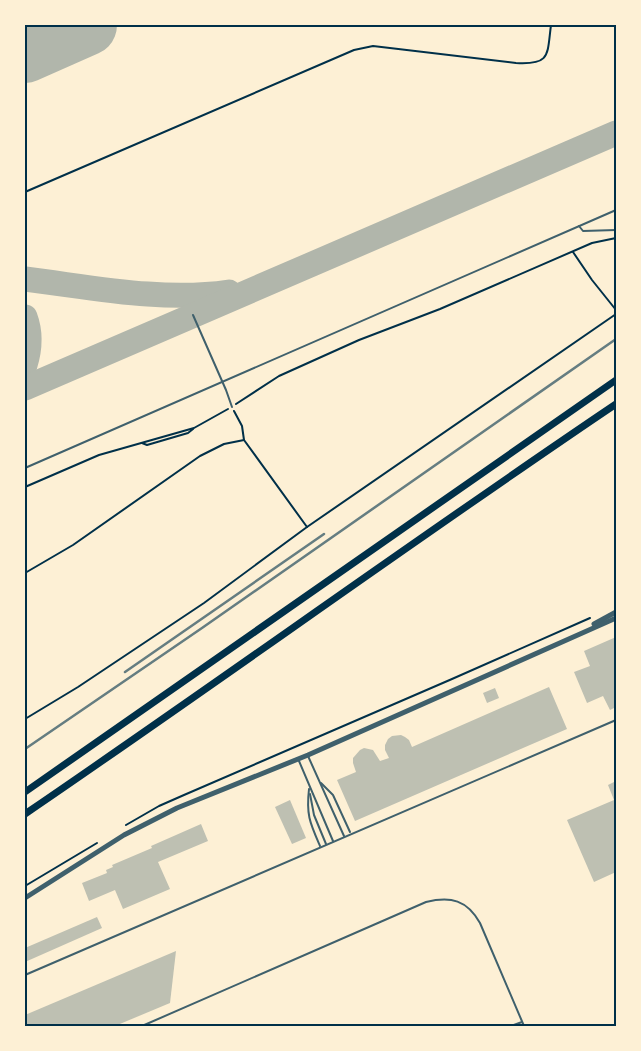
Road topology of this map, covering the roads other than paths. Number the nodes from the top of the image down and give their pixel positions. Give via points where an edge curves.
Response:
1 (616, 210) edge
2 (579, 226) junction
3 (616, 230) edge
4 (192, 315) dead end
5 (616, 380) edge
6 (223, 382) junction
7 (616, 404) edge
8 (232, 407) road end
9 (25, 468) edge
10 (616, 612) edge
11 (616, 618) edge
12 (558, 642) junction
13 (616, 720) edge
14 (308, 754) junction
15 (298, 759) junction
16 (320, 782) junction
17 (310, 786) junction
18 (25, 792) edge
19 (25, 814) edge
20 (351, 833) junction
21 (344, 836) junction
22 (333, 841) junction
23 (326, 844) junction
24 (320, 846) junction
25 (25, 898) edge
26 (25, 975) edge
27 (522, 1022) junction
28 (142, 1026) edge
29 (512, 1026) edge
30 (524, 1026) edge

1 - 2 lane
2 - 3 lane via 590,232
2 - 6 lane
4 - 6 lane
5 - 18 highway
6 - 8 lane
6 - 9 lane
7 - 19 highway
10 - 12 street
11 - 12 street
12 - 14 street
13 - 20 lane
14 - 15 street
14 - 16 lane
15 - 17 lane
15 - 25 street via 144,824
16 - 20 lane via 333,795
16 - 21 lane
17 - 22 lane
17 - 23 lane via 311,805
17 - 24 lane via 308,816
20 - 21 lane
21 - 22 lane
22 - 23 lane
23 - 24 lane
24 - 26 lane
27 - 28 lane via 473,911 452,900 441,899 426,902
27 - 29 lane
27 - 30 lane

